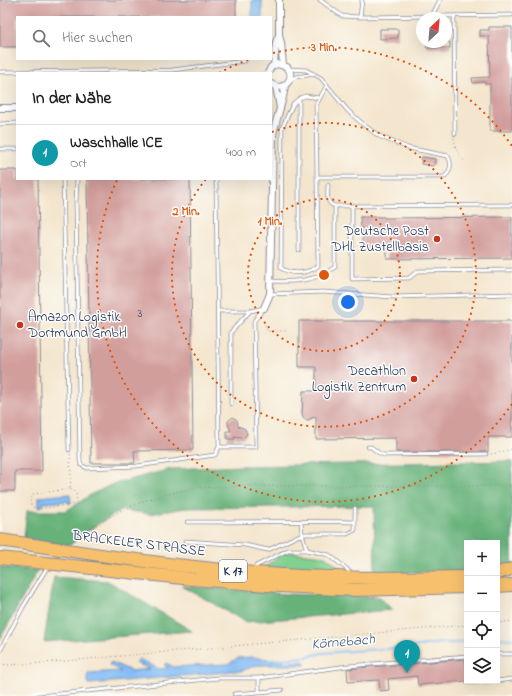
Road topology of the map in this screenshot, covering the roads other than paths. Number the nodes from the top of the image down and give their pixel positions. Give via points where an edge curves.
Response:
1 (279, 0) edge
2 (320, 0) edge
3 (362, 0) edge
4 (440, 0) edge
5 (434, 12) edge
6 (512, 15) edge
7 (416, 16) edge
8 (454, 16) joint
9 (360, 17) junction
10 (279, 35) junction
11 (245, 61) dead end
12 (274, 65) junction
13 (286, 67) junction
14 (0, 72) edge
15 (16, 72) edge
16 (172, 72) edge
17 (267, 72) edge
18 (314, 74) junction
19 (290, 80) junction
20 (274, 85) edge
21 (327, 85) junction
22 (284, 86) junction
23 (320, 98) junction
24 (299, 99) junction
25 (0, 108) edge
26 (16, 108) edge
27 (280, 108) junction
28 (0, 124) edge
29 (16, 124) edge
30 (456, 134) road end
31 (16, 149) edge
32 (0, 150) edge
33 (317, 177) junction
34 (63, 180) edge
35 (77, 180) edge
36 (216, 180) edge
37 (328, 185) dead end
38 (512, 205) edge
39 (335, 206) junction
40 (352, 206) junction
41 (299, 250) dead end
42 (271, 268) junction
43 (281, 268) junction
44 (512, 270) edge
45 (270, 281) junction
46 (270, 294) junction
47 (512, 294) edge
48 (264, 308) junction
49 (218, 311) junction
50 (250, 311) junction
51 (231, 404) dead end
52 (220, 447) junction
53 (368, 447) dead end
54 (69, 450) road end
55 (486, 454) road end
56 (355, 508) dead end
57 (301, 521) junction
58 (187, 522) dead end
59 (355, 522) junction
60 (302, 534) junction
61 (0, 540) edge
62 (185, 541) dead end
63 (307, 550) junction
64 (0, 558) edge
65 (50, 563) junction
66 (512, 569) edge
67 (255, 573) junction
68 (500, 573) edge
69 (500, 574) edge
70 (512, 574) edge
71 (349, 577) junction
72 (464, 577) edge
73 (512, 585) edge
74 (500, 586) edge
75 (464, 587) edge
76 (0, 651) edge
77 (500, 654) edge
78 (512, 654) edge
79 (464, 656) edge
80 (259, 678) junction
81 (512, 679) edge
82 (500, 680) edge
83 (282, 690) dead end
84 (258, 692) junction
85 (234, 694) dead end
86 (38, 696) edge

1 - 10 street
2 - 9 lane via 342,16
3 - 9 lane
4 - 5 lane
6 - 8 lane
7 - 9 lane
8 - 30 lane
10 - 12 street
10 - 13 street
11 - 16 lane
12 - 13 street
12 - 17 street
13 - 18 lane
13 - 19 street via 290,72
14 - 15 lane
18 - 19 lane
18 - 21 lane
19 - 22 street
20 - 22 street
20 - 27 street
21 - 23 lane
21 - 33 lane via 348,111 379,136 408,148 448,156 450,169 444,176
22 - 27 street
23 - 24 lane via 305,96
23 - 33 lane via 316,105
24 - 41 lane
24 - 43 lane via 293,104 282,128
25 - 26 street
27 - 42 street via 273,135
28 - 29 lane
31 - 32 lane
33 - 43 lane via 318,266 312,270 298,272 287,272
34 - 54 lane
35 - 52 lane via 81,465 87,468 137,466 215,455
36 - 49 lane
37 - 39 lane via 328,201 330,205
38 - 40 lane
39 - 40 lane
39 - 45 lane via 335,267 313,279 296,282
40 - 44 lane via 352,279 409,278 418,271
42 - 43 lane
42 - 45 street
45 - 46 street
46 - 47 lane via 323,292 394,297
46 - 48 street
48 - 50 lane
48 - 52 lane via 254,321 256,447
49 - 50 lane
49 - 52 lane
50 - 51 lane via 231,332
53 - 55 lane via 384,455
56 - 59 lane
57 - 58 lane
57 - 59 lane
57 - 60 lane
59 - 60 lane via 355,530 348,534
60 - 62 lane via 268,550 246,545
60 - 63 lane
61 - 67 highway, BRACKELER STRASSE / K 17 via 143,561
63 - 67 lane via 288,550 256,566
63 - 71 lane via 329,555 348,570
64 - 65 highway, BRACKELER STRASSE / K 17
65 - 75 highway, BRACKELER STRASSE / K 17 via 280,586 356,590
65 - 76 lane
66 - 68 highway
67 - 71 highway, BRACKELER STRASSE / K 17
69 - 70 highway
71 - 72 highway, BRACKELER STRASSE / K 17
73 - 74 highway
77 - 78 lane
79 - 80 lane via 348,666
80 - 84 lane
80 - 86 lane via 218,678
81 - 82 lane
83 - 84 lane
84 - 85 lane

